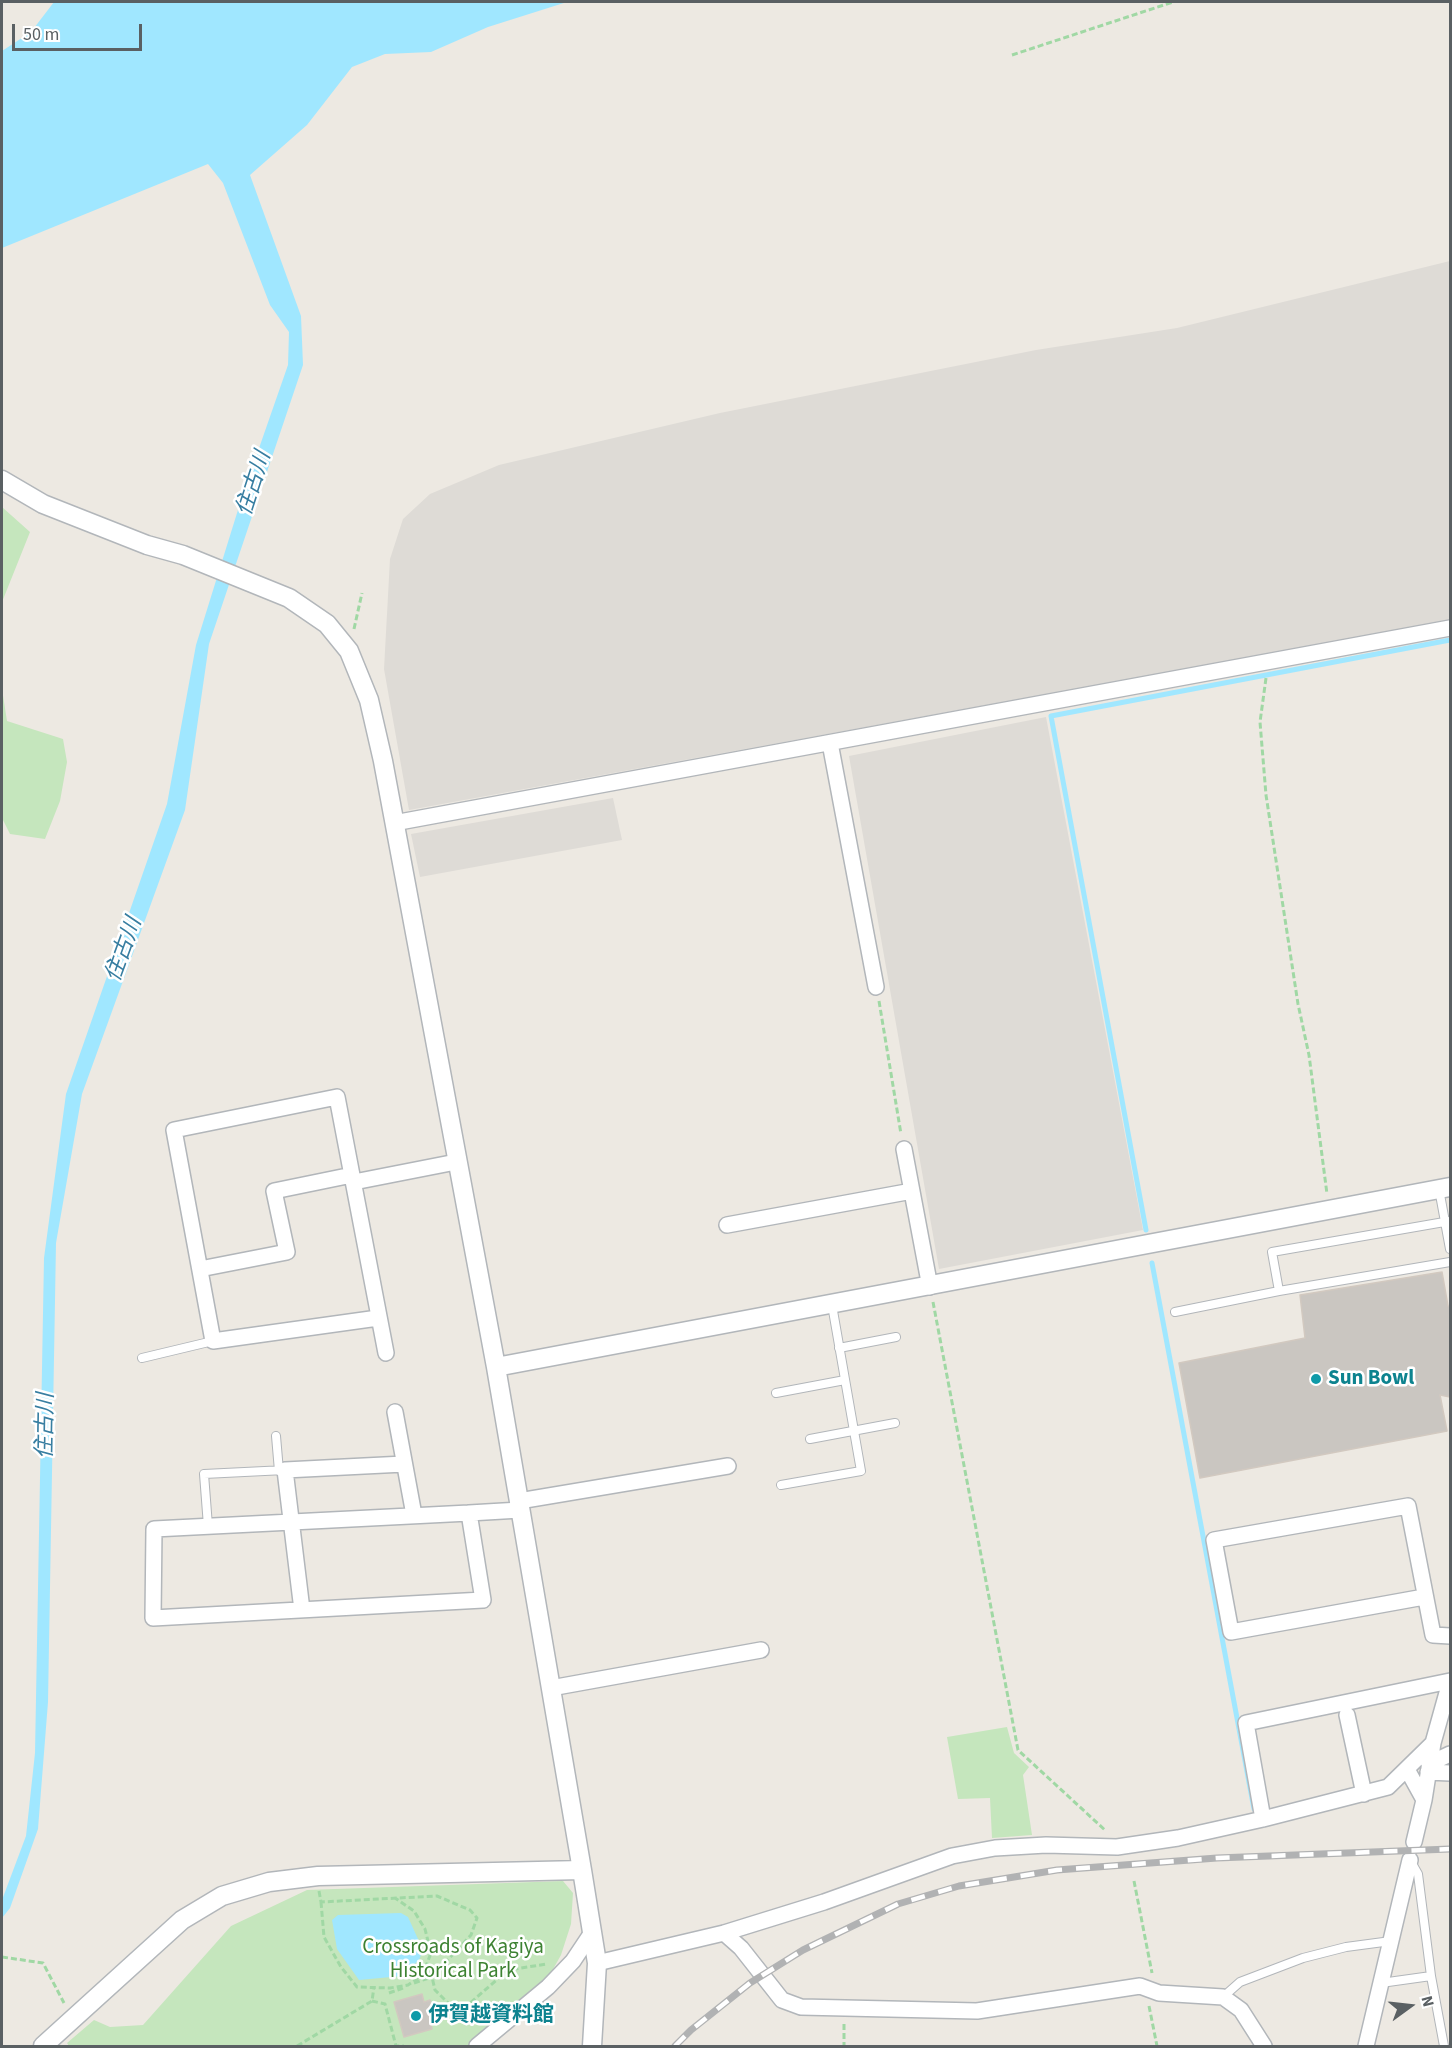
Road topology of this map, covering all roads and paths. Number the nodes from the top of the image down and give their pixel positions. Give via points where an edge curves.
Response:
1 (1173, 2) edge
2 (1012, 55) dead end
3 (2, 480) edge
4 (362, 593) dead end
5 (1450, 628) edge
6 (349, 651) junction
7 (1266, 678) dead end
8 (830, 743) junction
9 (394, 823) junction
10 (876, 987) joint
11 (904, 1149) joint
12 (456, 1162) junction
13 (353, 1178) junction
14 (1445, 1188) edge
15 (912, 1191) junction
16 (1330, 1210) junction
17 (1448, 1222) edge
18 (727, 1225) dead end
19 (1450, 1249) edge
20 (1450, 1262) edge
21 (200, 1269) junction
22 (930, 1287) junction
23 (1279, 1291) junction
24 (832, 1305) junction
25 (1175, 1312) dead end
26 (378, 1318) junction
27 (896, 1337) dead end
28 (213, 1341) junction
29 (839, 1348) junction
30 (386, 1353) dead end
31 (142, 1358) dead end
32 (496, 1367) junction
33 (845, 1380) junction
34 (776, 1393) dead end
35 (395, 1412) dead end
36 (895, 1423) dead end
37 (854, 1431) junction
38 (276, 1436) dead end
39 (810, 1439) dead end
40 (404, 1464) junction
41 (728, 1466) dead end
42 (282, 1470) junction
43 (781, 1485) dead end
44 (520, 1506) junction
45 (469, 1513) junction
46 (414, 1515) junction
47 (291, 1522) junction
48 (208, 1526) junction
49 (1424, 1597) junction
50 (302, 1610) junction
51 (1450, 1636) edge
52 (761, 1650) dead end
53 (1450, 1681) edge
54 (551, 1688) junction
55 (1347, 1715) dead end
56 (1433, 1743) junction
57 (1450, 1754) edge
58 (1429, 1768) junction
59 (1408, 1771) junction
60 (1450, 1773) edge
61 (1364, 1794) junction
62 (1424, 1800) junction
63 (1263, 1820) junction
64 (1414, 1842) joint
65 (1117, 1847) junction
66 (1410, 1860) junction
67 (582, 1870) junction
68 (318, 1876) junction
69 (1134, 1881) dead end
70 (394, 1897) junction
71 (321, 1902) junction
72 (723, 1933) junction
73 (591, 1934) junction
74 (1391, 1941) junction
75 (2, 1957) edge
76 (573, 1961) junction
77 (597, 1963) junction
78 (1431, 1976) junction
79 (432, 1977) junction
80 (1381, 1983) junction
81 (408, 1985) junction
82 (374, 1987) junction
83 (1151, 1990) junction
84 (389, 1993) dead end
85 (1223, 1997) junction
86 (372, 2001) junction
87 (844, 2006) junction
88 (71, 2018) junction
89 (43, 2046) edge
90 (297, 2046) edge
91 (404, 2046) edge
92 (477, 2046) edge
93 (592, 2046) edge
94 (844, 2046) edge
95 (1157, 2046) edge
96 (1264, 2046) edge
97 (1366, 2046) edge
98 (1444, 2046) edge

1 - 2 path
3 - 6 street via 43,504 289,598 327,624
4 - 6 path
5 - 8 street
6 - 9 street via 369,700
7 - 16 path via 1260,722 1266,795
8 - 9 street
8 - 10 street
9 - 12 street
10 - 11 path
11 - 15 street
12 - 13 street
12 - 32 street
13 - 21 street via 274,1191 287,1252
13 - 21 street via 337,1097 174,1130
13 - 26 street
14 - 16 street
14 - 17 lane
15 - 18 street
15 - 22 street
16 - 22 street
17 - 19 lane
17 - 23 lane via 1272,1252
20 - 23 lane
21 - 28 street
22 - 24 street
22 - 65 path via 1018,1750 1110,1834
23 - 25 lane
24 - 29 lane
24 - 32 street
26 - 28 street
26 - 30 street
27 - 29 lane
28 - 31 lane
29 - 33 lane
32 - 44 street
33 - 34 lane
33 - 37 lane
35 - 40 street
36 - 37 lane
37 - 39 lane
37 - 43 lane via 861,1471
38 - 42 lane
40 - 42 street
40 - 46 street
41 - 44 street
42 - 47 street
42 - 48 lane via 204,1474
44 - 45 street
44 - 54 street
45 - 46 street
45 - 50 street via 483,1600
46 - 47 street
47 - 48 street
47 - 50 street
48 - 50 street via 154,1529 153,1618
49 - 49 street via 1408,1506 1214,1540 1231,1632
49 - 51 street via 1433,1635
52 - 54 street
53 - 56 street
53 - 63 street via 1246,1723
54 - 67 street
55 - 61 street
56 - 58 street
56 - 59 street
57 - 58 street
58 - 60 street
58 - 62 street
59 - 61 street via 1388,1788
59 - 62 street
61 - 63 street
62 - 64 street
63 - 65 street
64 - 66 lane
65 - 72 street via 1046,1845 952,1856
66 - 74 street
66 - 78 lane via 1418,1874
67 - 68 street
67 - 73 street
68 - 71 path
68 - 88 street via 269,1882 222,1896 182,1920
69 - 83 path via 1152,1970
70 - 71 path
70 - 79 path via 437,1896 470,1910 477,1918 471,1935
70 - 81 path via 414,1911 425,1929 431,1953 424,1971
71 - 82 path via 324,1937 330,1951 357,1987
72 - 77 street
72 - 87 street via 741,1948 782,2000 801,2007
73 - 76 street
73 - 77 street
74 - 80 street
74 - 85 lane via 1303,1958 1240,1982
75 - 88 path via 43,1963
76 - 79 path via 508,1970 469,2004 452,2007 435,1990
76 - 92 street via 548,1988
77 - 93 street
78 - 80 lane
78 - 98 lane
79 - 81 path
80 - 97 street
81 - 82 path
81 - 84 path
82 - 86 path
83 - 85 street
83 - 87 street via 1140,1986 977,2011
83 - 95 path via 1148,2001
85 - 96 street via 1241,2010
86 - 90 path
86 - 91 path via 385,2004 396,2046
87 - 94 path
88 - 89 street

